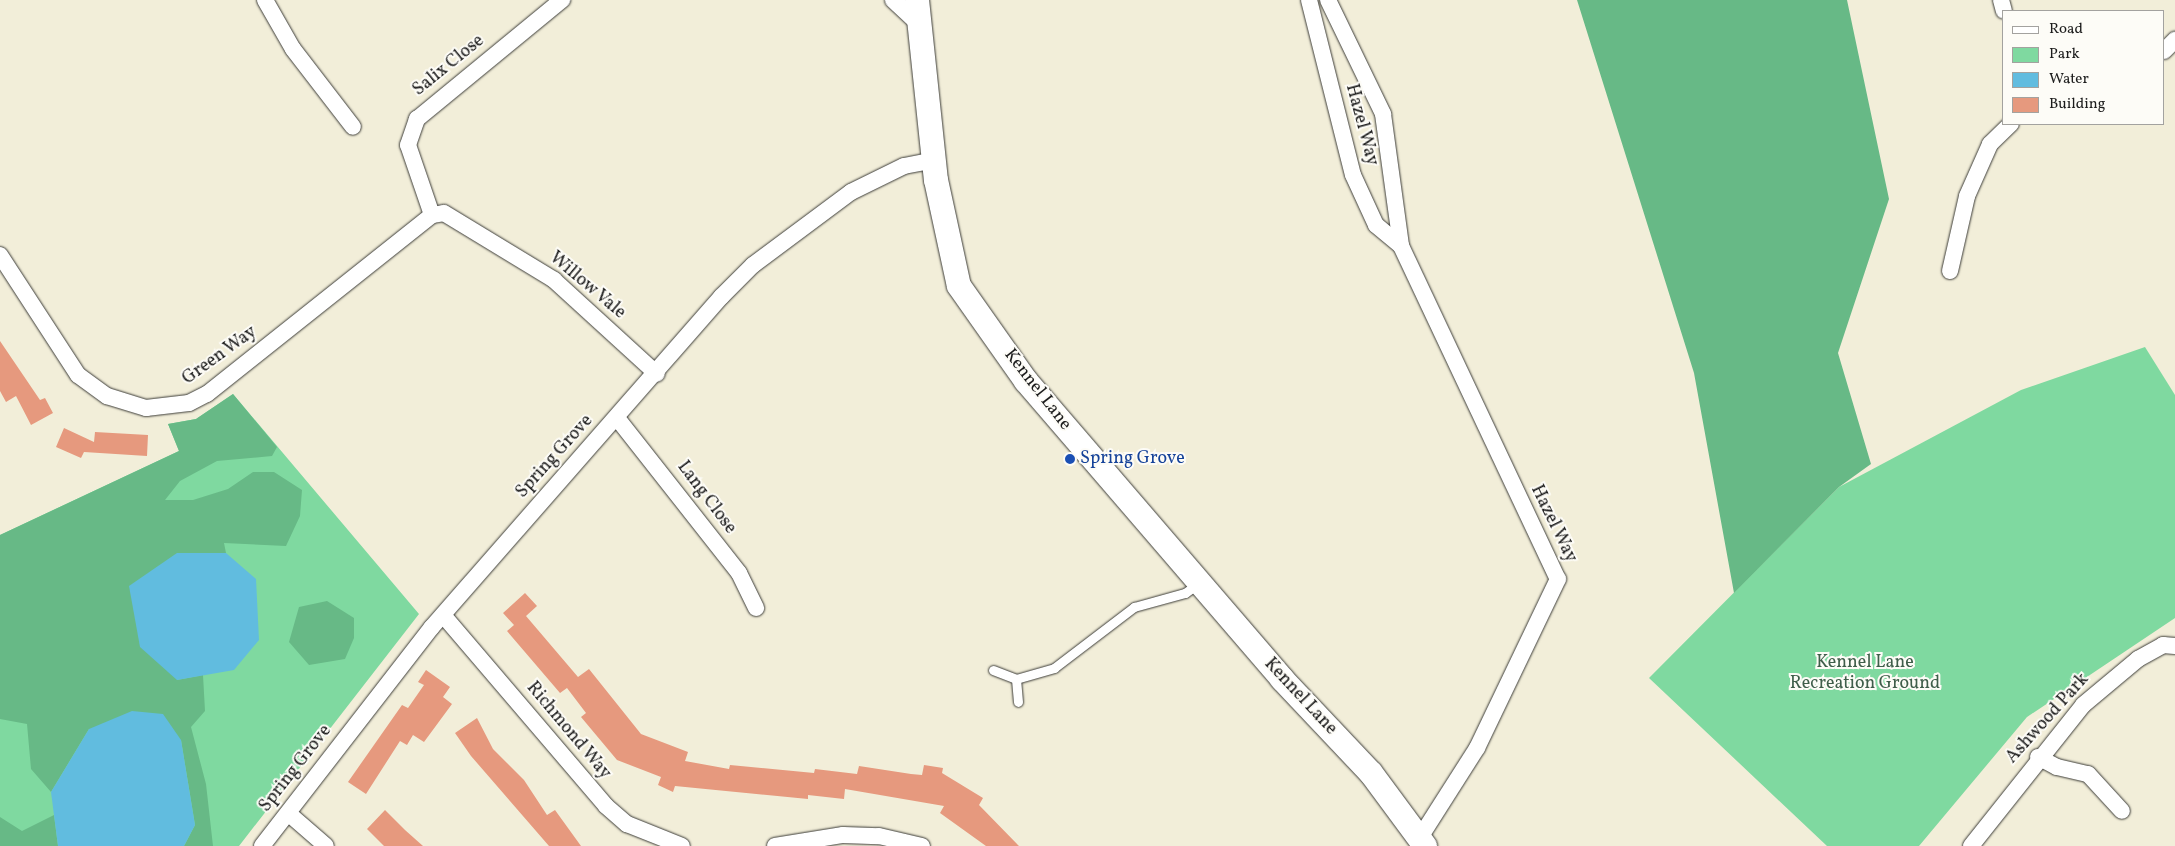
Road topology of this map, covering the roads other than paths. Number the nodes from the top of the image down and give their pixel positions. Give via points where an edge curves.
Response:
1 (265, 0) edge
2 (562, 0) edge
3 (893, 0) edge
4 (916, 0) edge
5 (1309, 0) edge
6 (1328, 0) edge
7 (919, 24) junction
8 (2010, 125) edge
9 (353, 127) dead end
10 (934, 160) junction
11 (432, 215) junction
12 (1401, 246) junction
13 (0, 255) edge
14 (1950, 271) dead end
15 (657, 374) junction
16 (617, 418) junction
17 (1199, 583) junction
18 (756, 608) dead end
19 (442, 615) junction
20 (2175, 646) edge
21 (993, 670) dead end
22 (1016, 679) junction
23 (1018, 702) dead end
24 (2038, 757) junction
25 (2122, 811) dead end
26 (288, 813) junction
27 (1422, 842) edge
28 (262, 846) edge
29 (326, 846) edge
30 (682, 846) edge
31 (775, 846) edge
32 (922, 846) edge
33 (1971, 846) edge

1 - 9 street via 292,49
2 - 11 street, Salix Close via 417,118 408,145
3 - 7 street
4 - 7 street, Kennel Lane
5 - 12 street, Hazel Way via 1353,175 1376,225
6 - 12 street, Hazel Way via 1383,114
7 - 10 street, Kennel Lane
8 - 14 street via 1990,144 1967,196
10 - 15 street, Spring Grove via 904,166 816,216 721,297
10 - 17 street, Kennel Lane via 959,286 1026,381
11 - 13 street, Green Way via 207,394 168,408 124,404 78,375
11 - 15 street, Willow Vale via 457,217 554,280
12 - 27 street, Hazel Way via 1558,579 1477,748
15 - 16 street, Spring Grove
16 - 18 street, Lang Close via 739,574
16 - 19 street, Spring Grove
17 - 22 lane via 1185,593 1134,607 1054,668
17 - 27 street, Kennel Lane via 1371,773
19 - 26 street, Spring Grove
19 - 30 street, Richmond Way via 606,806 627,824
20 - 24 street, Ashwood Park via 2163,645 2138,659 2103,686
21 - 22 lane
22 - 23 lane
24 - 25 street via 2057,767 2088,774
24 - 33 street, Ashwood Park
26 - 28 street, Spring Grove
26 - 29 street
31 - 32 street via 843,835 879,836

